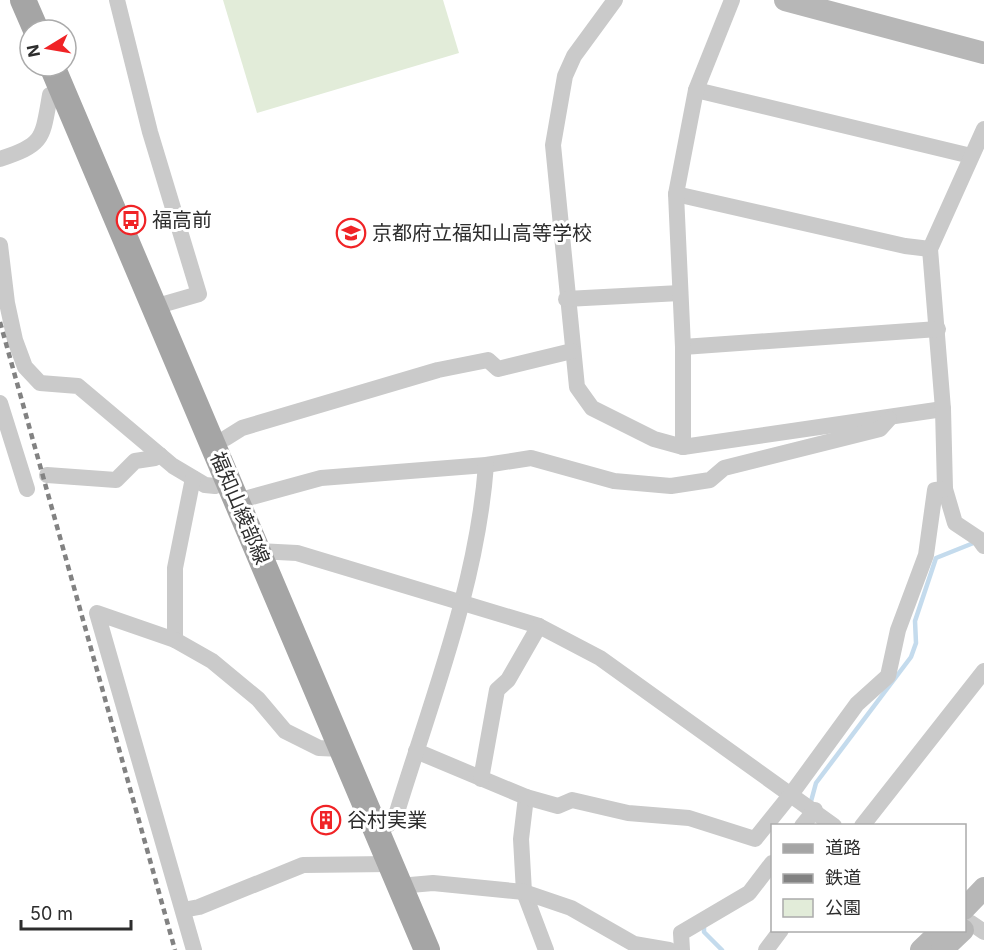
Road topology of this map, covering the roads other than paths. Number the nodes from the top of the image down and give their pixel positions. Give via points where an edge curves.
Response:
1 (23, 0) edge
2 (117, 0) edge
3 (615, 0) edge
4 (732, 0) edge
5 (785, 0) edge
6 (31, 18) edge
7 (984, 53) edge
8 (57, 78) edge
9 (62, 90) junction
10 (696, 90) junction
11 (984, 129) edge
12 (971, 156) junction
13 (0, 159) edge
14 (676, 194) junction
15 (0, 244) edge
16 (930, 249) junction
17 (680, 293) junction
18 (566, 298) junction
19 (154, 308) junction
20 (938, 329) junction
21 (683, 347) junction
22 (572, 351) junction
23 (0, 403) edge
24 (943, 409) junction
25 (891, 417) junction
26 (226, 438) dead end
27 (682, 447) junction
28 (160, 455) junction
29 (486, 465) junction
30 (48, 475) dead end
31 (193, 478) junction
32 (27, 489) dead end
33 (945, 489) junction
34 (233, 491) junction
35 (982, 537) edge
36 (258, 550) junction
37 (462, 603) junction
38 (539, 626) junction
39 (175, 640) junction
40 (984, 671) edge
41 (342, 749) junction
42 (416, 752) junction
43 (481, 778) junction
44 (792, 793) junction
45 (526, 797) junction
46 (814, 810) junction
47 (803, 824) edge
48 (833, 824) edge
49 (863, 824) edge
50 (375, 828) junction
51 (771, 864) edge
52 (395, 875) junction
53 (984, 888) edge
54 (524, 892) junction
55 (183, 910) junction
56 (971, 922) edge
57 (780, 932) edge
58 (940, 932) edge
59 (961, 932) edge
60 (194, 950) edge
61 (427, 950) edge
62 (546, 950) edge
63 (669, 950) edge
64 (682, 950) edge
65 (766, 950) edge
66 (921, 950) edge
67 (942, 950) edge

1 - 6 main road
2 - 19 street via 150,132 199,294
3 - 18 street via 574,56 565,76 553,145
4 - 10 street
5 - 7 street
8 - 9 main road, 福知山綾部線
9 - 13 street via 50,95 43,134 35,144
9 - 19 main road, 福知山綾部線
10 - 12 street
10 - 14 street
11 - 12 street
12 - 16 street
14 - 16 street
14 - 17 street
15 - 28 street via 7,303 25,367 40,383 78,386
16 - 20 street
17 - 18 street
17 - 21 street
18 - 22 street
19 - 34 main road, 福知山綾部線
20 - 21 street
20 - 24 street
21 - 27 street
22 - 26 street via 498,369 488,360 438,370 242,428
22 - 27 street via 577,387 592,408 654,439
23 - 32 street
24 - 25 street
24 - 33 street
25 - 27 street
25 - 29 street via 880,429 724,468 710,480 671,486 614,481 531,458
28 - 30 street via 135,461 116,480
28 - 31 street
29 - 34 street via 321,478
29 - 37 street via 475,554
31 - 34 street
31 - 39 street via 175,568
33 - 35 street via 956,523
33 - 44 street via 935,490 926,555 898,630 888,676 857,704
34 - 36 main road, 福知山綾部線
36 - 37 street via 297,553
36 - 41 main road, 福知山綾部線
37 - 38 street
37 - 42 street
38 - 43 street via 508,680 497,690
38 - 44 street via 600,658
39 - 41 street via 230,676 258,699 285,730 319,748
39 - 55 street via 97,613
40 - 49 street
41 - 50 main road, 福知山綾部線
42 - 43 street
42 - 50 street via 397,812 389,824
43 - 45 street
44 - 45 street via 755,839 689,818 628,813 572,800 558,806
44 - 46 street
45 - 54 street via 521,839
46 - 47 street
46 - 48 street
50 - 52 main road, 福知山綾部線
51 - 64 street via 749,892 681,933
52 - 54 street
52 - 55 street via 303,865
52 - 61 main road, 福知山綾部線
53 - 56 street
54 - 62 street
54 - 63 street via 571,908 634,944
55 - 60 street
57 - 65 street
58 - 66 street
59 - 67 street

